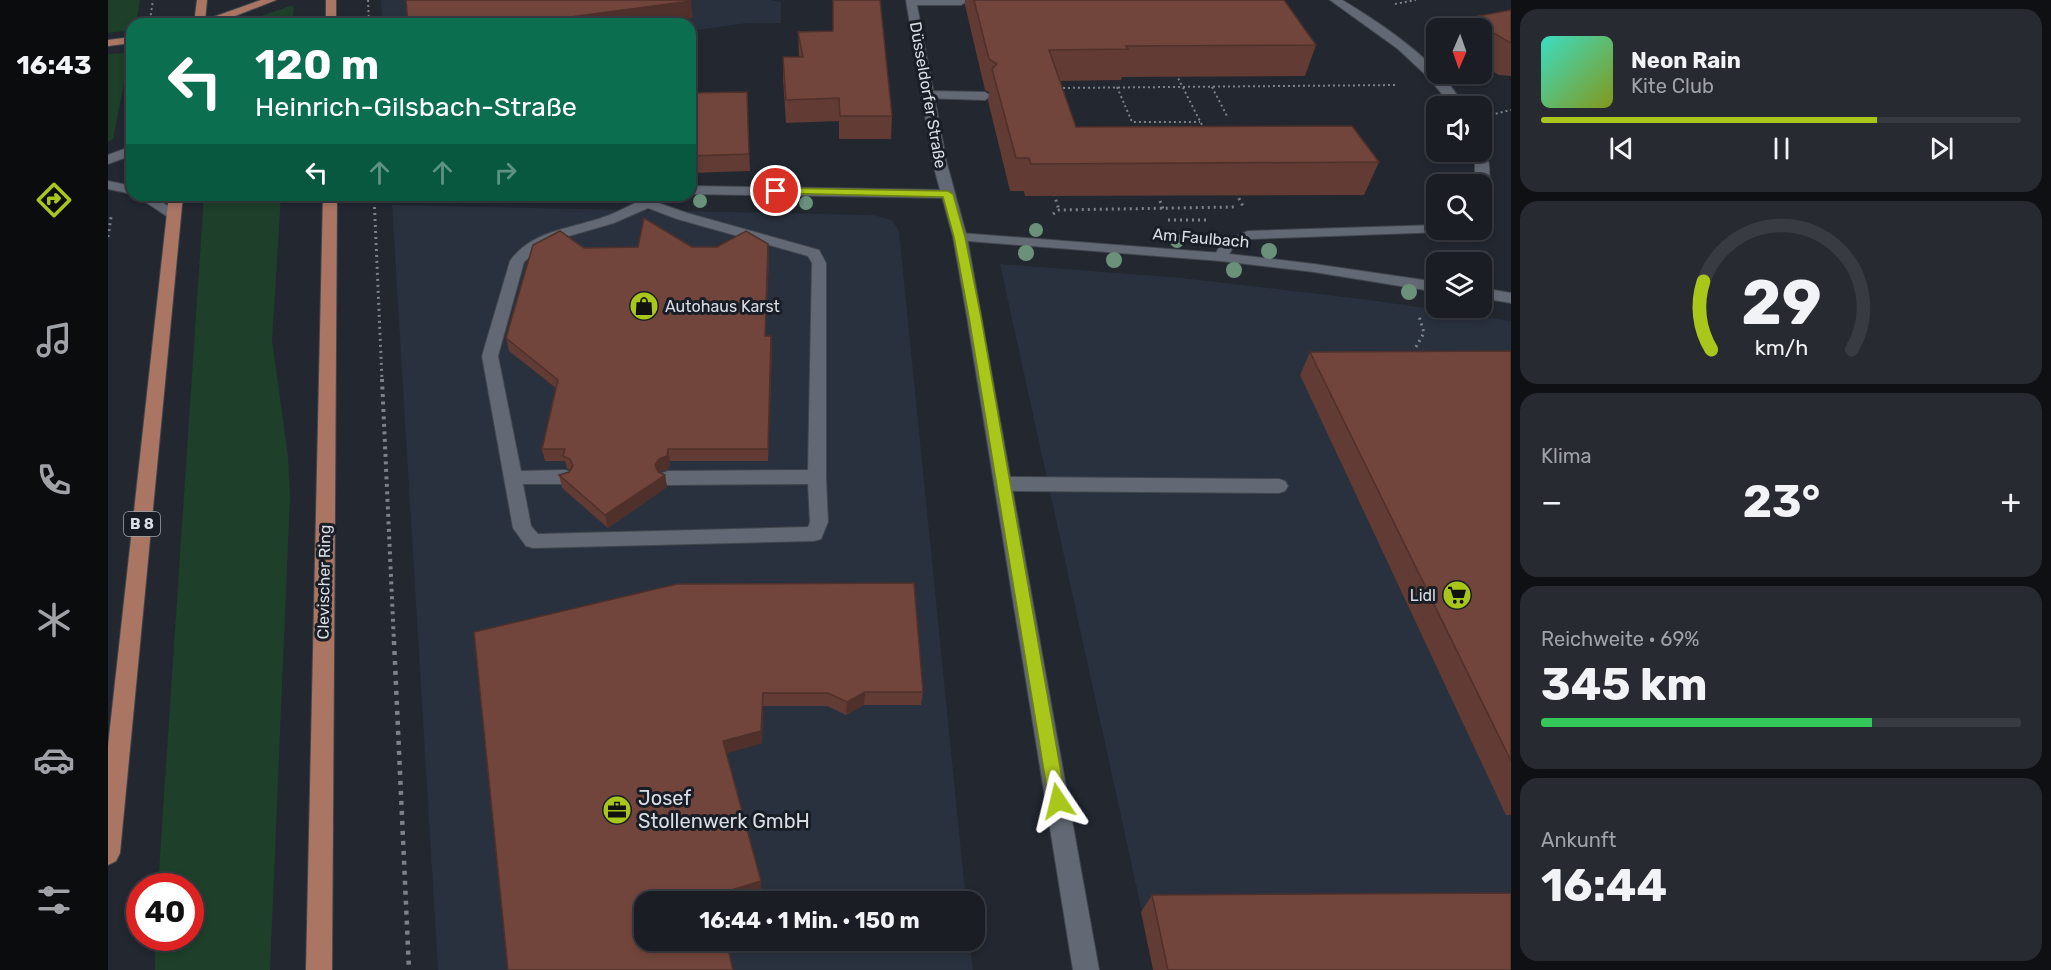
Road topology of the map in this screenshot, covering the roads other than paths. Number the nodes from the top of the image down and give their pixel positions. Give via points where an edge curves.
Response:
1 (202, 0) edge
2 (271, 0) edge
3 (331, 0) edge
4 (1335, 0) edge
5 (911, 1) edge
6 (961, 2) dead end
7 (200, 18) edge
8 (221, 18) edge
9 (331, 18) edge
10 (126, 41) edge
11 (108, 43) edge
12 (927, 95) junction
13 (985, 96) edge
14 (1450, 96) edge
15 (126, 152) edge
16 (108, 160) edge
17 (108, 185) edge
18 (126, 189) edge
19 (696, 190) edge
20 (948, 194) junction
21 (330, 201) edge
22 (643, 201) edge
23 (651, 201) edge
24 (175, 204) edge
25 (1426, 229) edge
26 (960, 237) junction
27 (1221, 257) junction
28 (1426, 285) edge
29 (1492, 295) edge
30 (1511, 298) edge
31 (565, 477) edge
32 (817, 477) junction
33 (513, 478) junction
34 (668, 478) dead end
35 (1004, 484) junction
36 (1279, 486) dead end
37 (108, 853) edge
38 (319, 970) edge
39 (1086, 970) edge

1 - 7 main road
2 - 8 main road
3 - 9 main road
4 - 14 street via 1407,51
5 - 6 street
5 - 12 street, Düsseldorfer Straße
10 - 11 main road
12 - 13 street
12 - 20 street, Düsseldorfer Straße
15 - 16 street
17 - 18 street
19 - 20 street
20 - 26 street, Düsseldorfer Straße
21 - 38 main road, Clevischer Ring
22 - 33 street via 608,221 548,238 524,251 517,261 490,356
23 - 32 street via 682,216 814,253 819,263
24 - 37 main road, B 8
25 - 27 street via 1248,235 1226,246
26 - 27 street, Am Faulbach
26 - 35 street, Düsseldorfer Straße
27 - 28 street, Am Faulbach
29 - 30 street
31 - 33 street
32 - 33 street via 819,522 814,534 533,541 522,528
32 - 34 street
35 - 36 street
35 - 39 street, Düsseldorfer Straße

